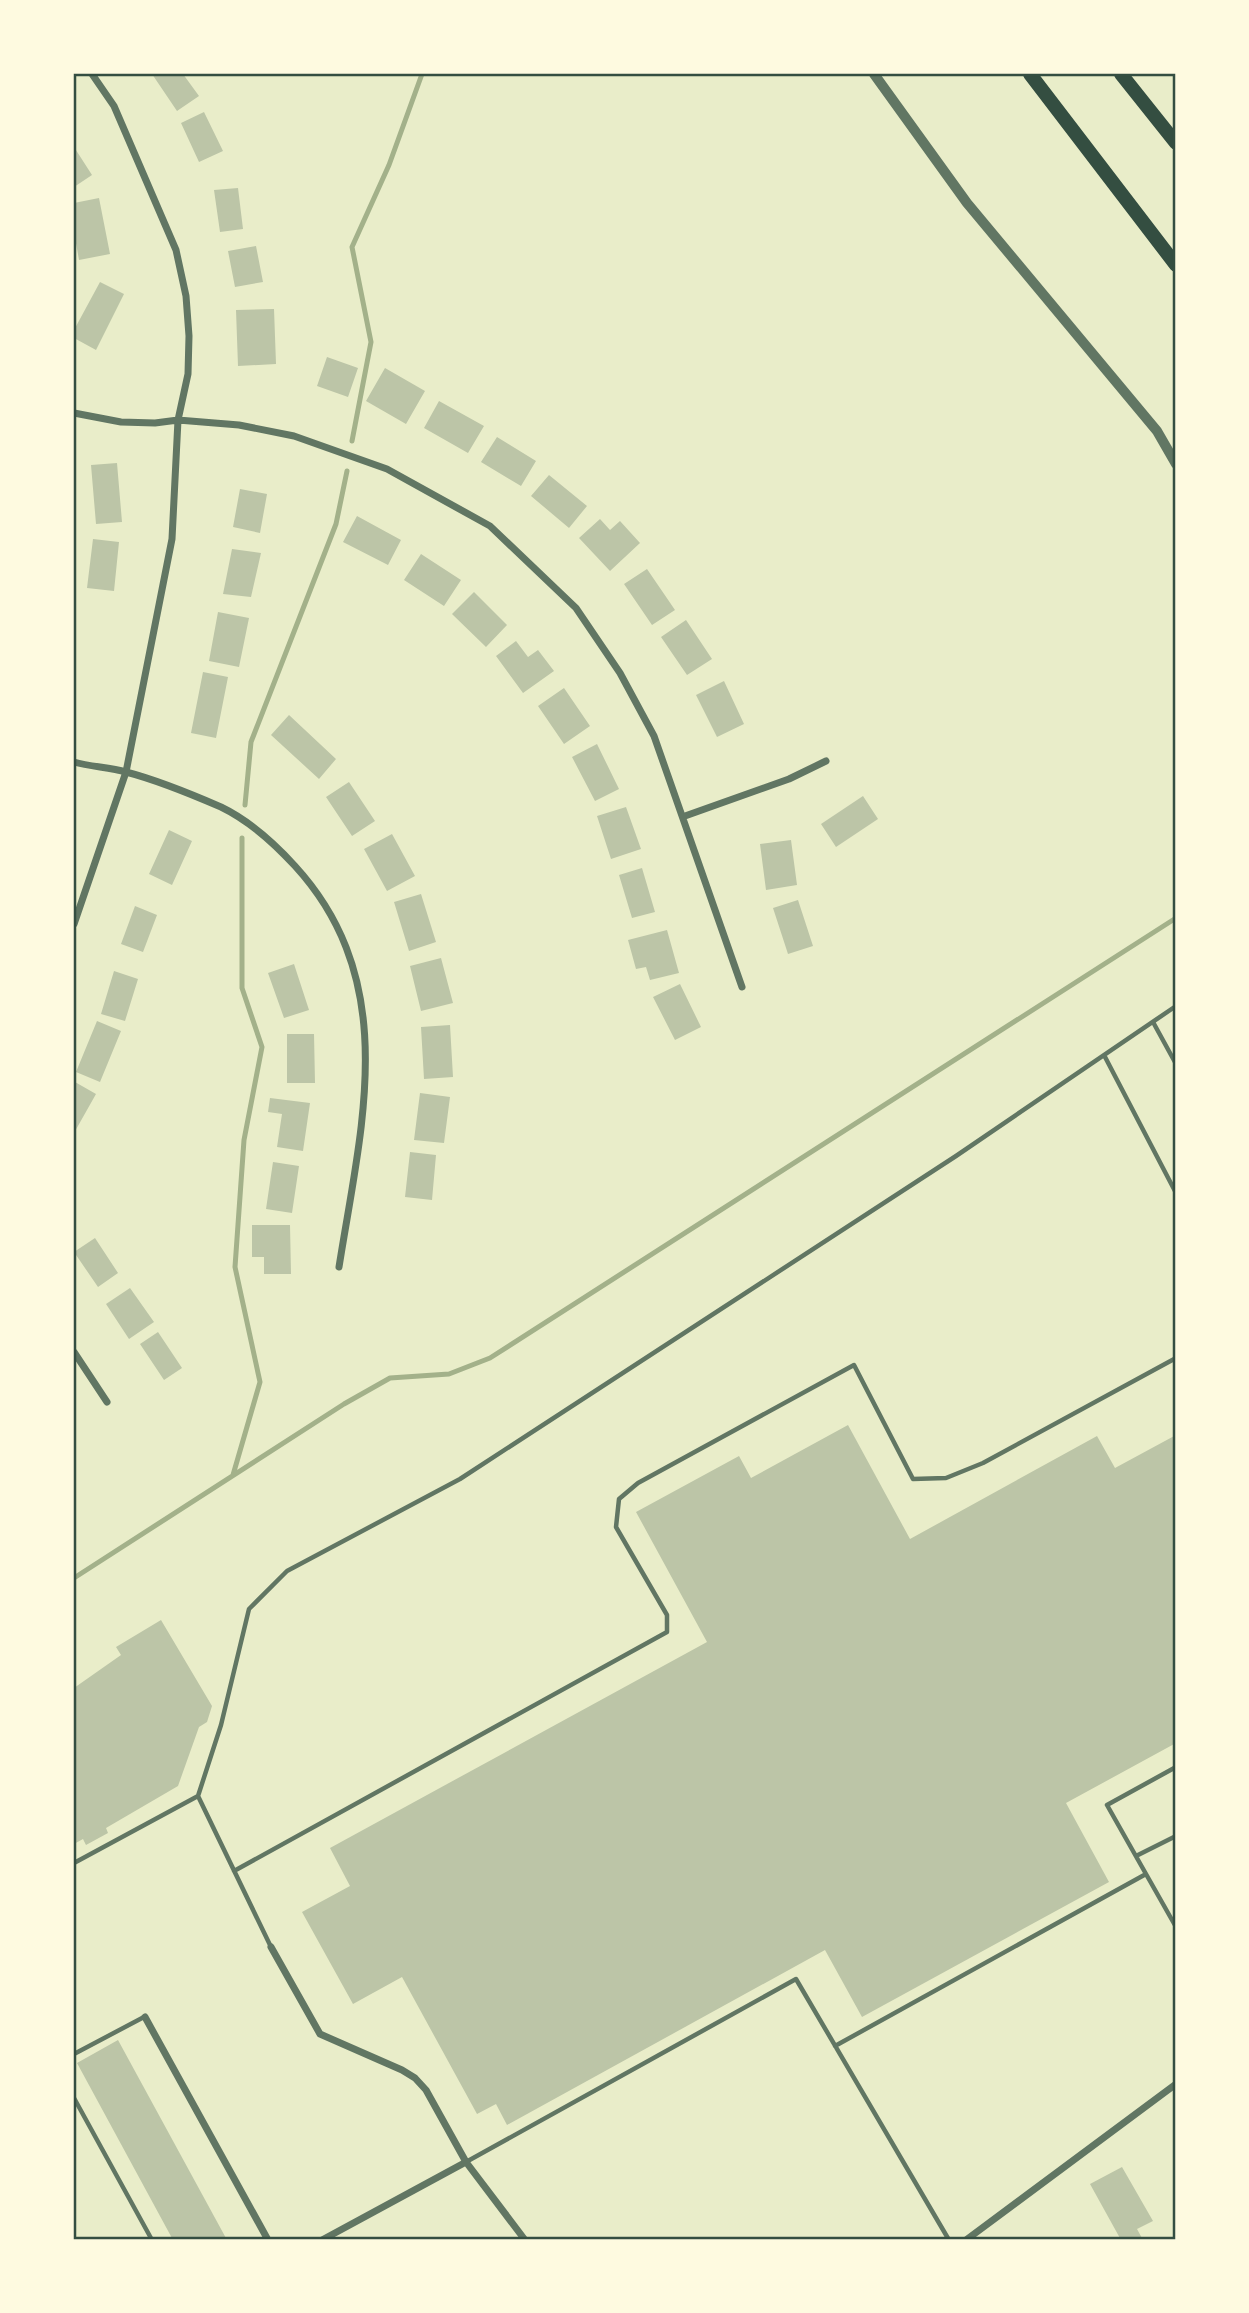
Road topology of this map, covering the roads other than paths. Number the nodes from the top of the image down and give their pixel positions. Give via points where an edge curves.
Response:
1 (92, 74) edge
2 (874, 74) edge
3 (1030, 74) edge
4 (1121, 74) edge
5 (1175, 143) edge
6 (1175, 265) edge
7 (74, 413) edge
8 (178, 419) junction
9 (1175, 464) edge
10 (826, 761) dead end
11 (74, 762) edge
12 (126, 772) junction
13 (685, 816) junction
14 (74, 924) edge
15 (742, 987) dead end
16 (1175, 1006) edge
17 (1153, 1022) junction
18 (1104, 1055) junction
19 (1175, 1064) edge
20 (1175, 1193) edge
21 (340, 1267) dead end
22 (74, 1352) edge
23 (1175, 1358) edge
24 (107, 1402) dead end
25 (1175, 1767) edge
26 (198, 1796) junction
27 (1175, 1836) edge
28 (1136, 1856) junction
29 (74, 1863) edge
30 (234, 1871) junction
31 (1146, 1874) junction
32 (1175, 1927) edge
33 (271, 1947) joint
34 (145, 2017) joint
35 (835, 2046) junction
36 (74, 2054) edge
37 (1175, 2084) edge
38 (74, 2098) edge
39 (466, 2162) junction
40 (152, 2239) edge
41 (268, 2239) edge
42 (322, 2239) edge
43 (525, 2239) edge
44 (949, 2239) edge
45 (966, 2239) edge

1 - 8 street via 114,106 176,250 189,336 188,374
2 - 9 street via 967,203 1157,431
3 - 6 highway
4 - 5 highway
7 - 8 street via 121,422
8 - 12 street via 172,539
8 - 13 street via 294,436 387,470 490,526 576,608 620,673 654,736
10 - 13 street
11 - 12 street
12 - 14 street
12 - 21 street via 223,808 266,836 312,885 342,931 363,1006 367,1049 365,1104
13 - 15 street
16 - 17 lane
17 - 18 lane
17 - 19 lane
18 - 20 lane
18 - 26 lane via 460,1479 287,1571 249,1609
22 - 24 street
23 - 30 lane via 983,1463 946,1478 913,1479 854,1365 749,1422 638,1483 618,1499 616,1527 667,1615 667,1632
25 - 28 lane via 1107,1805
26 - 29 lane
26 - 30 lane
27 - 28 lane
28 - 31 lane
30 - 33 lane
31 - 32 lane
31 - 35 lane
33 - 39 street via 320,2034 415,2078
34 - 36 lane
34 - 41 street
35 - 39 lane via 796,1979
35 - 44 lane
37 - 45 street
38 - 40 lane
39 - 42 street
39 - 43 street

